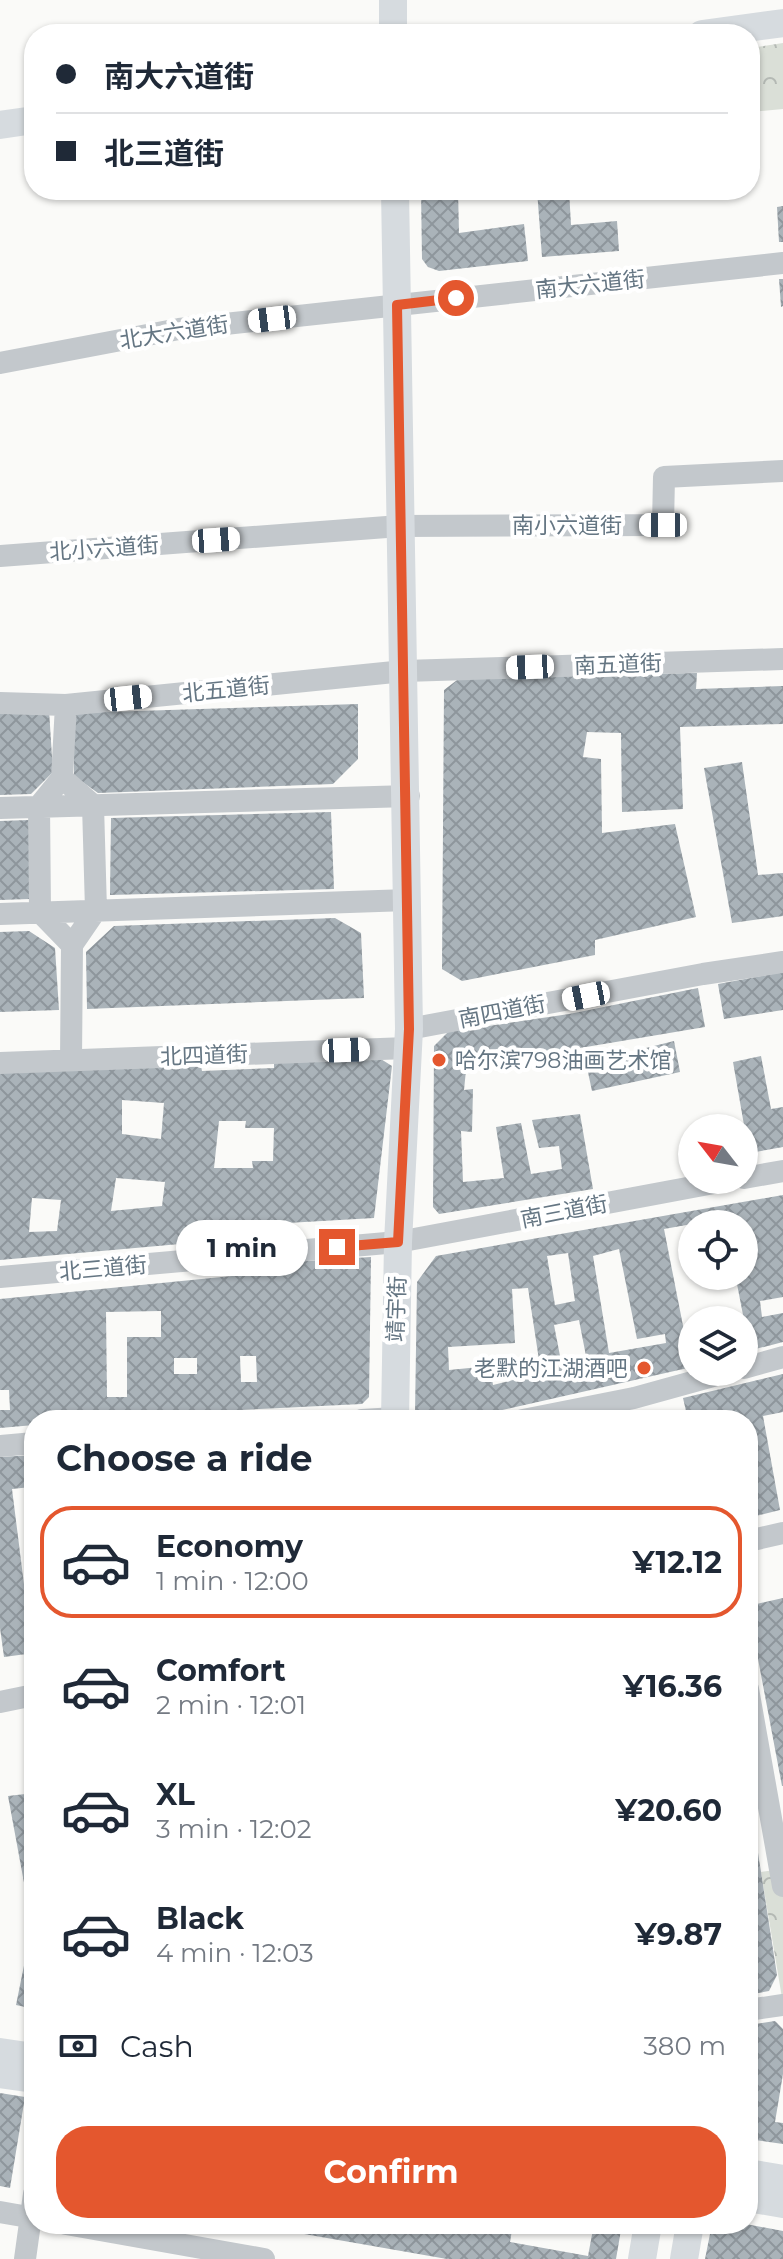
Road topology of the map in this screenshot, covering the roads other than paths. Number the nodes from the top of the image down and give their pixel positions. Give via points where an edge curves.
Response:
1 (393, 0) edge
2 (783, 23) edge
3 (393, 24) edge
4 (760, 26) edge
5 (24, 121) edge
6 (0, 125) edge
7 (395, 200) edge
8 (783, 263) edge
9 (397, 305) junction
10 (0, 363) edge
11 (783, 471) edge
12 (400, 526) junction
13 (0, 556) edge
14 (783, 659) edge
15 (404, 671) junction
16 (0, 703) edge
17 (66, 705) junction
18 (62, 778) junction
19 (406, 796) junction
20 (93, 805) junction
21 (39, 806) junction
22 (0, 808) edge
23 (407, 900) junction
24 (96, 910) junction
25 (40, 912) junction
26 (0, 914) edge
27 (72, 945) junction
28 (783, 962) edge
29 (408, 1038) junction
30 (71, 1060) junction
31 (0, 1063) edge
32 (783, 1171) edge
33 (758, 1175) edge
34 (678, 1190) edge
35 (398, 1242) junction
36 (0, 1277) edge
37 (783, 1357) edge
38 (758, 1364) edge
39 (678, 1386) edge
40 (395, 1410) edge
41 (573, 1410) edge
42 (24, 1444) edge
43 (0, 1446) edge
44 (783, 1533) edge
45 (758, 1539) edge
46 (24, 1697) edge
47 (0, 1702) edge
48 (758, 1795) edge
49 (783, 1886) edge
50 (783, 2005) edge
51 (758, 2009) edge
52 (0, 2052) edge
53 (24, 2056) edge
54 (0, 2074) edge
55 (24, 2078) edge
56 (758, 2175) edge
57 (783, 2179) edge
58 (758, 2200) edge
59 (783, 2204) edge
60 (0, 2212) edge
61 (24, 2216) edge
62 (29, 2234) edge
63 (123, 2234) edge
64 (646, 2234) edge
65 (688, 2234) edge
66 (25, 2259) edge
67 (264, 2259) edge
68 (642, 2259) edge
69 (684, 2259) edge

1 - 3 main road
2 - 4 main road
5 - 6 main road
7 - 9 main road, 靖宇街
8 - 9 street, 南大六道街
9 - 10 street, 北大六道街 via 179,329
9 - 12 main road, 靖宇街
11 - 12 street, 南小六道街 via 664,477 663,525
12 - 13 street, 北小六道街
12 - 15 main road, 靖宇街
14 - 15 street, 南五道街
15 - 17 street, 北五道街
15 - 19 main road, 靖宇街
16 - 17 street, 北五道街
17 - 18 street
18 - 20 street
18 - 21 street
19 - 20 street
19 - 23 main road, 靖宇街
20 - 21 street
20 - 24 street
21 - 22 street
21 - 25 street
23 - 24 street
23 - 29 main road, 靖宇街
24 - 25 street
24 - 27 street
25 - 26 street
25 - 27 street
27 - 30 street
28 - 29 street, 南四道街 via 703,974
29 - 30 street, 北四道街
29 - 35 main road, 靖宇街
30 - 31 street, 北四道街
32 - 33 street
34 - 35 street, 南三道街
35 - 36 street, 北三道街
35 - 40 main road, 靖宇街
37 - 38 street
39 - 41 street
42 - 43 street
44 - 45 street
46 - 47 street
48 - 49 street
50 - 51 street
52 - 53 main road
54 - 55 main road
56 - 57 main road
58 - 59 main road
60 - 61 street
62 - 66 street
63 - 67 street
64 - 68 main road
65 - 69 main road

